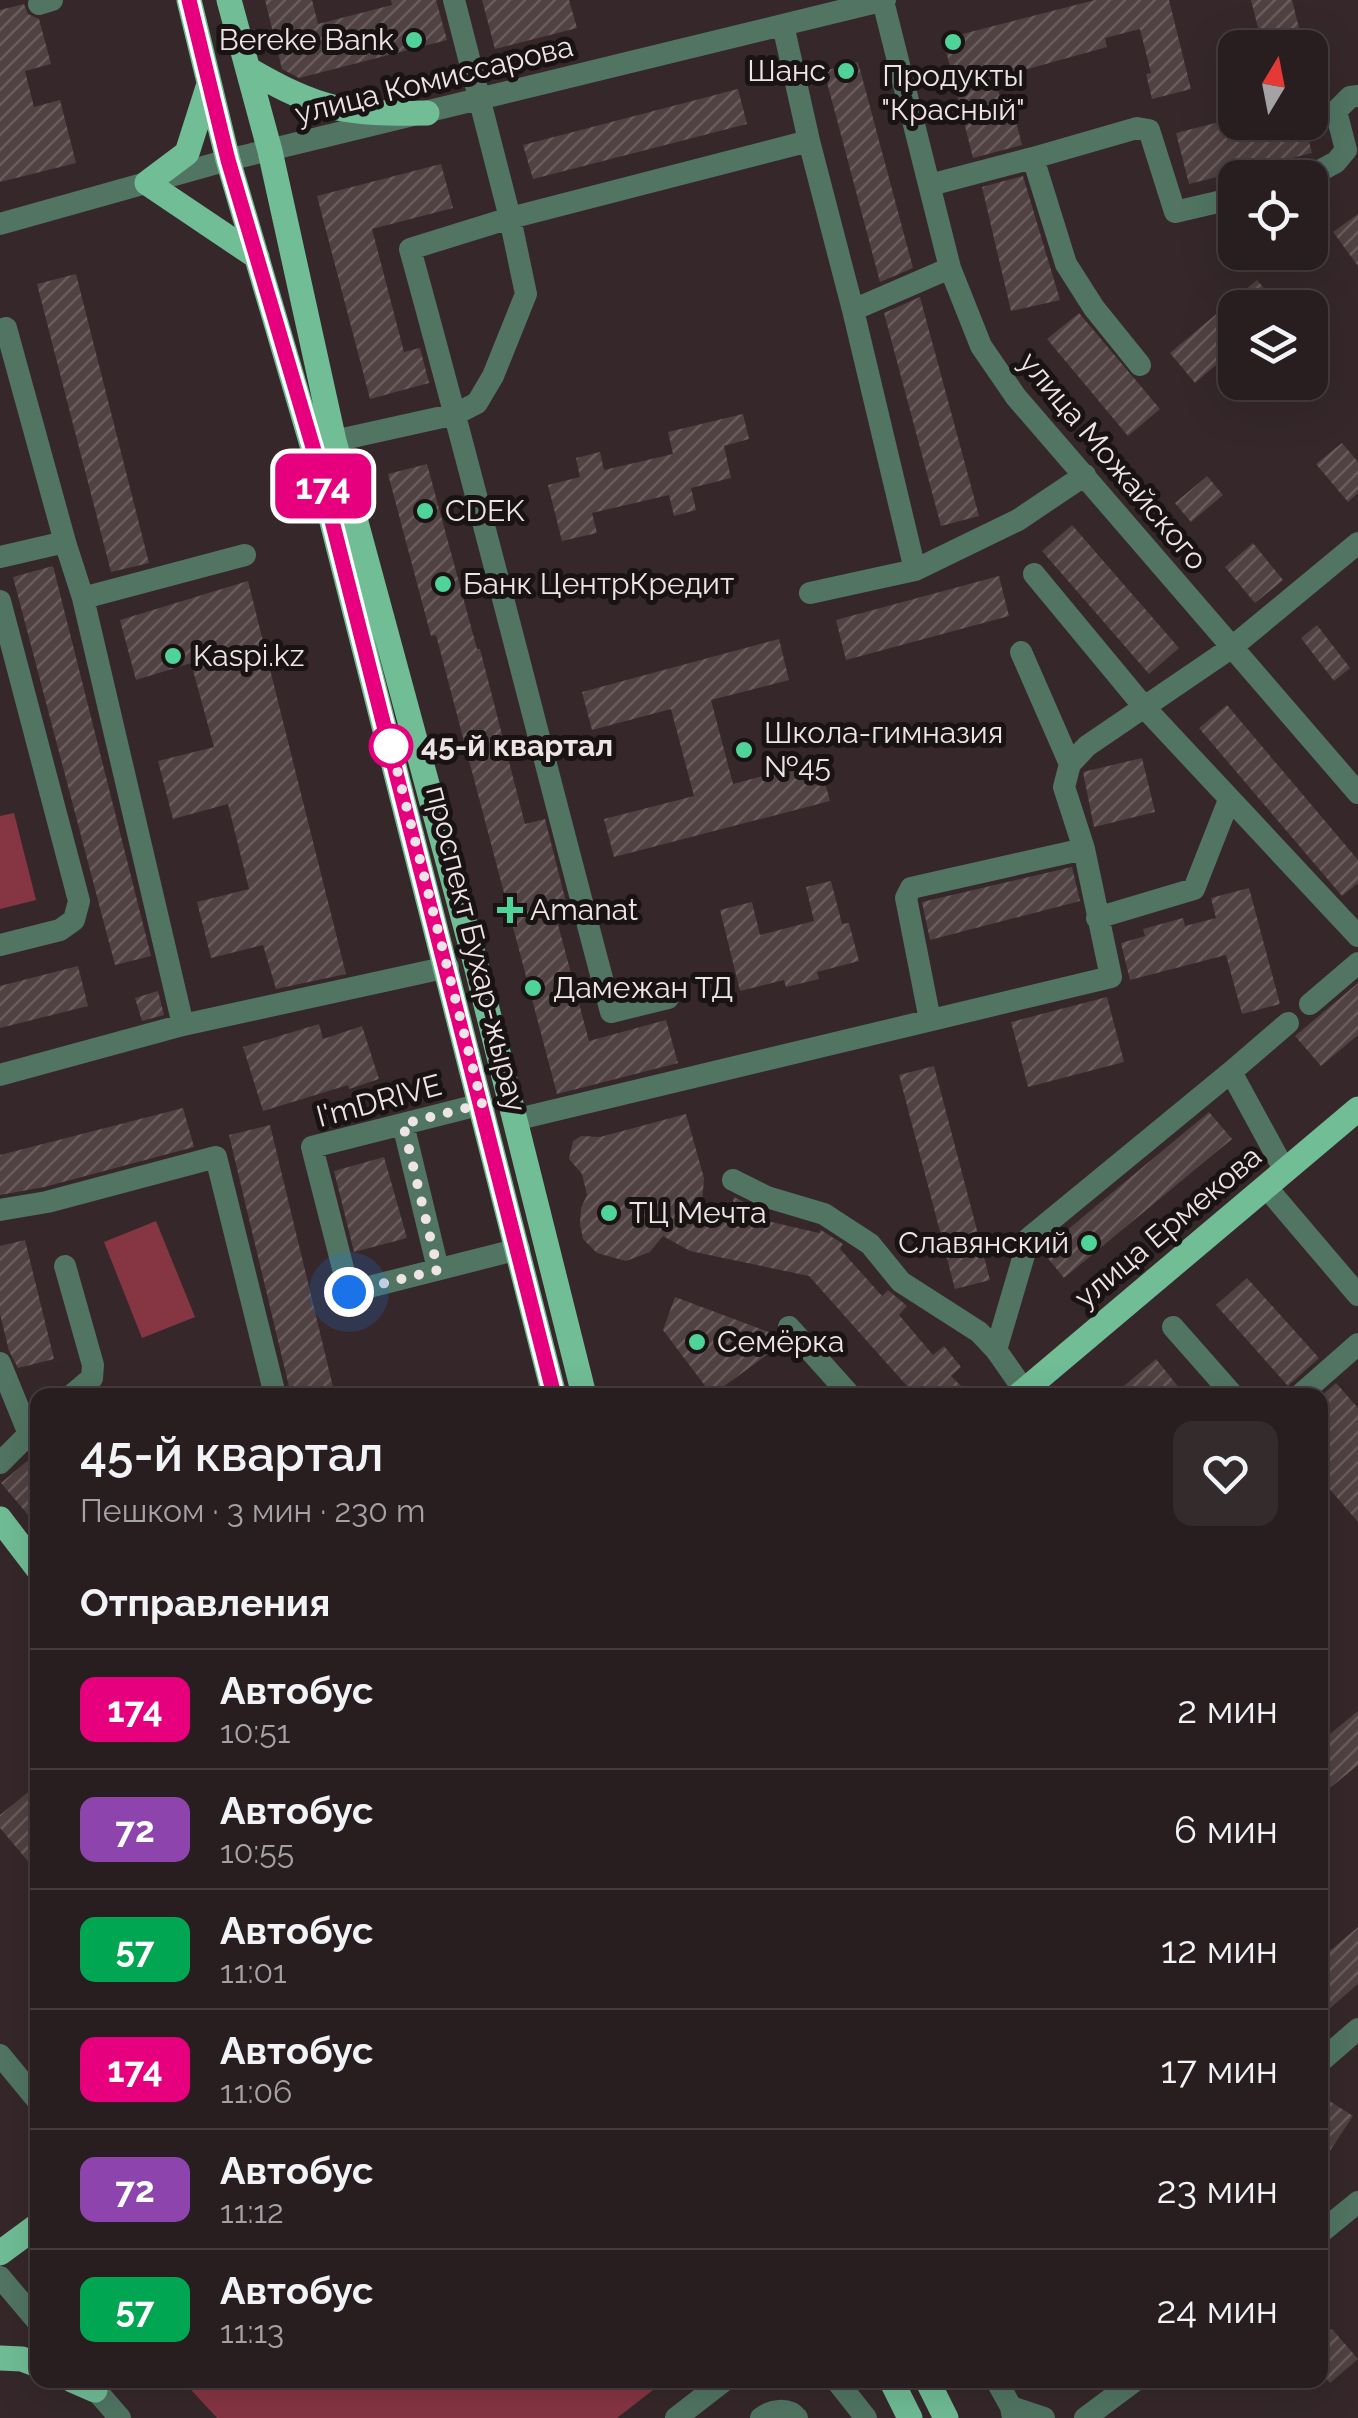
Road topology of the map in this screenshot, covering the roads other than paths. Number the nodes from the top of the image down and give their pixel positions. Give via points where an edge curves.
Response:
1 (189, 0) edge
2 (229, 0) edge
3 (454, 0) edge
4 (874, 1) edge
5 (784, 25) junction
6 (248, 69) junction
7 (209, 83) junction
8 (1358, 96) edge
9 (481, 100) junction
10 (426, 112) junction
11 (808, 141) junction
12 (270, 151) junction
13 (1032, 158) junction
14 (228, 160) junction
15 (1328, 166) edge
16 (147, 184) junction
17 (930, 185) junction
18 (1218, 202) edge
19 (510, 218) junction
20 (0, 224) edge
21 (256, 257) junction
22 (950, 268) junction
23 (853, 310) junction
24 (0, 330) edge
25 (1140, 366) dead end
26 (456, 414) junction
27 (334, 441) junction
28 (1085, 475) junction
29 (66, 542) junction
30 (1358, 543) edge
31 (245, 555) dead end
32 (0, 557) edge
33 (915, 570) junction
34 (1034, 574) dead end
35 (810, 594) dead end
36 (83, 598) junction
37 (0, 601) edge
38 (1231, 648) junction
39 (1021, 652) dead end
40 (1144, 708) junction
41 (1070, 764) junction
42 (1358, 793) edge
43 (1229, 800) junction
44 (1084, 850) junction
45 (1097, 918) junction
46 (1358, 936) edge
47 (0, 945) edge
48 (475, 961) junction
49 (1358, 963) edge
50 (448, 967) junction
51 (668, 998) dead end
52 (1310, 1004) dead end
53 (930, 1020) junction
54 (1288, 1023) dead end
55 (183, 1025) junction
56 (1231, 1072) junction
57 (0, 1076) edge
58 (482, 1104) junction
59 (1358, 1109) edge
60 (514, 1120) junction
61 (403, 1124) junction
62 (1275, 1179) junction
63 (733, 1180) dead end
64 (0, 1210) edge
65 (518, 1249) junction
66 (66, 1266) dead end
67 (438, 1270) junction
68 (1358, 1295) edge
69 (789, 1327) dead end
70 (1173, 1327) dead end
71 (1358, 1344) edge
72 (996, 1350) junction
73 (0, 1363) edge
74 (80, 1388) edge
75 (273, 1388) edge
76 (552, 1388) edge
77 (582, 1388) edge
78 (844, 1388) edge
79 (1019, 1388) edge
80 (1028, 1388) edge
81 (1227, 1388) edge
82 (1308, 1388) edge
83 (30, 1424) edge
84 (30, 1433) edge
85 (0, 1463) edge
86 (0, 1520) edge
87 (30, 1559) edge
88 (1358, 2029) edge
89 (0, 2055) edge
90 (1328, 2055) edge
91 (30, 2091) edge
92 (1358, 2202) edge
93 (1328, 2226) edge
94 (30, 2231) edge
95 (0, 2252) edge
96 (0, 2277) edge
97 (30, 2313) edge
98 (0, 2358) edge
99 (30, 2362) edge
100 (92, 2388) edge
101 (714, 2388) edge
102 (842, 2388) edge
103 (895, 2388) edge
104 (932, 2388) edge
105 (1000, 2388) edge
106 (1124, 2388) edge
107 (1012, 2412) edge
108 (120, 2418) edge
109 (676, 2418) edge
110 (761, 2418) edge
111 (797, 2418) edge
112 (866, 2418) edge
113 (910, 2418) edge
114 (946, 2418) edge
115 (1044, 2418) edge
116 (1085, 2418) edge

1 - 7 main road, проспект Бухар-жырау
2 - 6 main road, проспект Бухар-жырау
3 - 9 street
4 - 5 street, улица Комиссарова
4 - 17 street, улица Можайского
5 - 9 street, улица Комиссарова
5 - 11 street
6 - 10 main road via 331,109
6 - 12 main road, проспект Бухар-жырау
7 - 14 main road, проспект Бухар-жырау
7 - 16 main road via 188,153
8 - 15 street via 1336,111 1346,150
9 - 10 street, улица Комиссарова
9 - 19 street
10 - 12 street, улица Комиссарова
11 - 19 street
11 - 23 street
12 - 14 street, улица Комиссарова
12 - 27 main road, проспект Бухар-жырау
13 - 17 street
13 - 18 street via 1150,130 1175,212
13 - 25 street via 1066,264
14 - 16 street, улица Комиссарова
14 - 21 main road, проспект Бухар-жырау
16 - 20 street, улица Комиссарова
16 - 21 main road
17 - 22 street, улица Можайского
19 - 26 street via 526,294 477,404
19 - 26 street via 410,249
21 - 50 main road, проспект Бухар-жырау via 315,454
22 - 23 street
22 - 28 street, улица Можайского via 981,346
23 - 33 street
24 - 29 street via 6,328
26 - 27 street
26 - 51 street via 610,1012
27 - 48 main road, проспект Бухар-жырау
28 - 33 street via 1018,520
28 - 38 street, улица Можайского
29 - 32 street
29 - 36 street
30 - 38 street
31 - 36 street
33 - 35 street
34 - 40 street
36 - 55 street
37 - 47 street via 79,901 74,920 60,930
38 - 40 street
38 - 42 street, улица Можайского
39 - 41 street
40 - 41 street
40 - 43 street
41 - 44 street via 1064,787
43 - 45 street via 1194,890
43 - 46 street
44 - 45 street
44 - 53 street via 911,888 906,898
45 - 53 street via 1110,977
48 - 50 main road
48 - 60 main road, проспект Бухар-жырау
49 - 52 street
50 - 55 street
50 - 58 main road, проспект Бухар-жырау
53 - 60 street
54 - 56 street
55 - 57 street
56 - 62 street
56 - 72 street via 1030,1238
58 - 61 street, I'mDRIVE
58 - 65 main road, проспект Бухар-жырау
59 - 62 main road, улица Ермекова
60 - 77 main road, проспект Бухар-жырау
61 - 67 street
61 - 67 street, I'mDRIVE via 312,1147 349,1292
62 - 68 street
62 - 80 main road, улица Ермекова
63 - 72 street via 824,1214 855,1234 901,1282
64 - 75 street via 216,1157
65 - 67 street, I'mDRIVE
65 - 76 main road, проспект Бухар-жырау
66 - 74 street via 94,1365
69 - 78 street
70 - 81 street
71 - 82 street
72 - 79 street
73 - 83 street
84 - 85 street
86 - 87 main road
88 - 90 street
89 - 91 street
92 - 93 street
94 - 95 main road
96 - 97 street
98 - 99 main road
100 - 108 street
101 - 109 street
102 - 112 street
103 - 113 main road
104 - 114 main road
105 - 107 street
106 - 116 street
107 - 115 street
110 - 111 street via 780,2410

